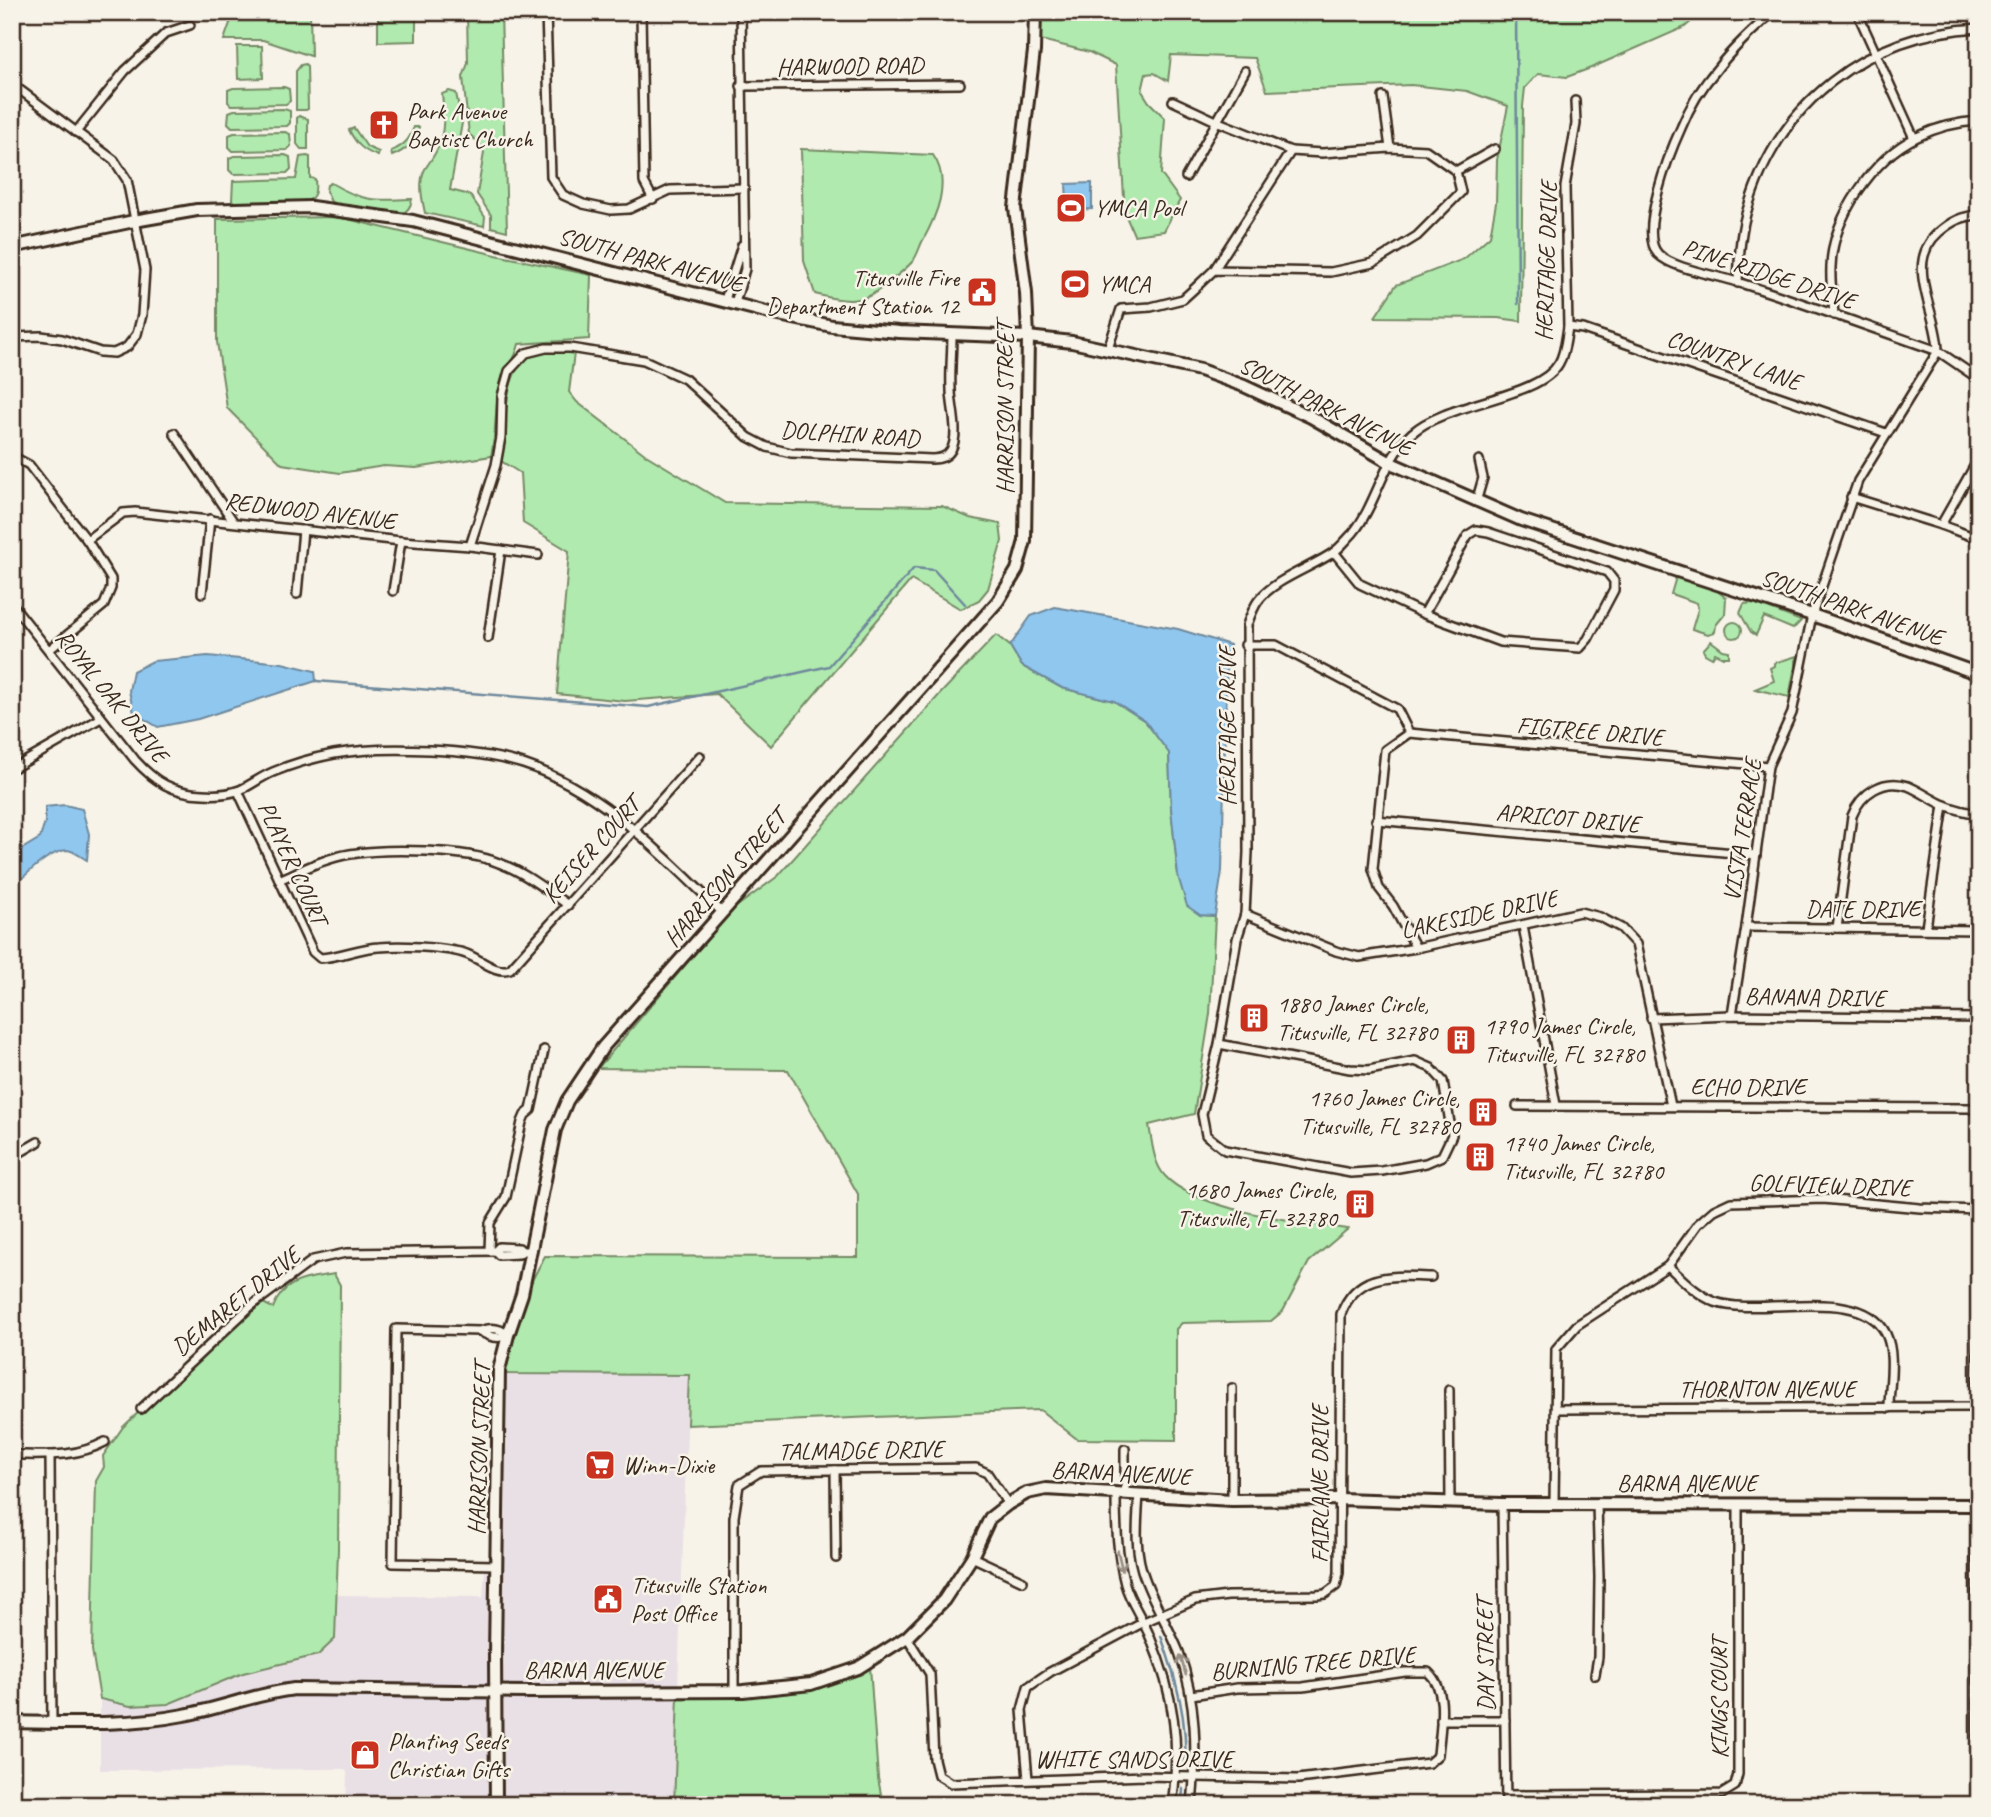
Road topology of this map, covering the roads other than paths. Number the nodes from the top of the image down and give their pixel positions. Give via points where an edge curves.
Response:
1 (547, 12) edge
2 (641, 12) edge
3 (741, 12) edge
4 (1035, 12) edge
5 (1773, 12) edge
6 (1857, 12) edge
7 (190, 25) dead end
8 (1979, 28) edge
9 (1875, 54) junction
10 (1245, 71) dead end
11 (12, 84) edge
12 (960, 84) dead end
13 (741, 86) junction
14 (1383, 97) dead end
15 (1173, 101) dead end
16 (1575, 101) dead end
17 (1216, 121) junction
18 (1979, 121) edge
19 (76, 132) junction
20 (1914, 138) junction
21 (1390, 148) junction
22 (1495, 149) dead end
23 (1291, 151) junction
24 (1456, 171) junction
25 (1186, 177) dead end
26 (744, 188) junction
27 (653, 199) junction
28 (1979, 215) edge
29 (134, 221) junction
30 (12, 247) edge
31 (1214, 270) junction
32 (1738, 282) junction
33 (730, 302) junction
34 (1834, 315) junction
35 (1568, 327) junction
36 (952, 334) junction
37 (12, 337) edge
38 (1028, 337) junction
39 (1108, 349) junction
40 (1938, 351) junction
41 (1979, 379) edge
42 (1886, 432) junction
43 (174, 433) dead end
44 (12, 456) edge
45 (1979, 458) edge
46 (1479, 460) dead end
47 (1391, 463) junction
48 (1851, 498) junction
49 (1476, 502) junction
50 (210, 519) junction
51 (233, 521) junction
52 (1941, 525) junction
53 (303, 530) junction
54 (1979, 539) edge
55 (87, 540) junction
56 (401, 541) junction
57 (470, 546) junction
58 (501, 550) junction
59 (1334, 552) junction
60 (538, 555) dead end
61 (393, 591) dead end
62 (202, 593) dead end
63 (297, 594) dead end
64 (12, 604) edge
65 (1424, 614) junction
66 (1812, 615) junction
67 (488, 638) dead end
68 (1245, 645) junction
69 (49, 650) junction
70 (1979, 674) edge
71 (101, 718) junction
72 (1409, 733) junction
73 (699, 756) dead end
74 (1768, 766) junction
75 (12, 769) edge
76 (238, 791) junction
77 (1944, 805) junction
78 (1979, 814) edge
79 (1376, 820) junction
80 (635, 830) junction
81 (1756, 855) junction
82 (279, 880) junction
83 (568, 905) junction
84 (722, 912) junction
85 (1245, 914) junction
86 (1523, 926) junction
87 (1746, 927) junction
88 (1837, 928) junction
89 (1926, 928) junction
90 (1979, 930) edge
91 (1416, 948) junction
92 (510, 969) joint
93 (1732, 1015) junction
94 (1651, 1018) junction
95 (1979, 1018) edge
96 (1219, 1044) junction
97 (544, 1050) dead end
98 (1556, 1105) junction
99 (1517, 1106) dead end
100 (1671, 1106) junction
101 (1978, 1112) edge
102 (38, 1142) dead end
103 (12, 1157) edge
104 (1979, 1210) edge
105 (492, 1251) junction
106 (526, 1251) junction
107 (1668, 1266) junction
108 (1979, 1275) edge
109 (1431, 1277) dead end
110 (1979, 1311) edge
111 (508, 1335) junction
112 (1233, 1388) dead end
113 (1450, 1390) dead end
114 (1977, 1407) edge
115 (1889, 1408) junction
116 (141, 1409) dead end
117 (1556, 1409) junction
118 (105, 1442) dead end
119 (1125, 1449) dead end
120 (12, 1455) edge
121 (50, 1455) junction
122 (835, 1470) junction
123 (1121, 1494) junction
124 (1139, 1495) junction
125 (1232, 1500) junction
126 (1339, 1500) junction
127 (1450, 1503) junction
128 (1008, 1504) junction
129 (1502, 1504) junction
130 (1554, 1504) junction
131 (1597, 1504) junction
132 (1738, 1504) junction
133 (1977, 1505) edge
134 (972, 1557) junction
135 (836, 1558) dead end
136 (496, 1565) junction
137 (1023, 1581) dead end
138 (1162, 1613) junction
139 (1144, 1622) junction
140 (907, 1637) junction
141 (1978, 1660) edge
142 (1595, 1675) dead end
143 (734, 1690) junction
144 (495, 1691) junction
145 (1191, 1695) junction
146 (1441, 1720) junction
147 (1505, 1720) junction
148 (12, 1722) edge
149 (52, 1723) junction
150 (1979, 1750) edge
151 (1176, 1776) junction
152 (1195, 1777) junction
153 (1028, 1779) junction
154 (1506, 1795) junction
155 (496, 1805) edge
156 (1172, 1805) edge
157 (1192, 1805) edge
158 (1506, 1805) edge
159 (1978, 1805) edge

1 - 27 street via 551,177 563,195 601,208 629,209
2 - 27 street via 644,182
3 - 13 street
4 - 38 street, HARRISON STREET via 1015,208
5 - 32 street, PINE RIDGE DRIVE via 1715,71 1681,126 1661,181 1650,237 1656,252 1668,262
6 - 9 street
7 - 19 street via 166,33 125,71
8 - 9 street via 1912,38
9 - 20 street
9 - 32 street via 1843,73 1783,131 1746,213
10 - 17 street
11 - 19 street
12 - 13 street, HARWOOD ROAD
13 - 26 street
14 - 21 street
15 - 17 street
16 - 35 street, HERITAGE DRIVE via 1576,124 1565,187
17 - 23 street
17 - 25 street
18 - 20 street via 1965,121
19 - 29 street via 114,160 127,180
20 - 34 street via 1858,189 1842,220 1831,266
21 - 23 street
21 - 24 street via 1426,150
22 - 24 street
23 - 31 street
24 - 31 street via 1461,192 1417,236 1373,263 1331,272
26 - 27 street via 683,188
26 - 33 street via 745,269
28 - 40 street via 1952,220 1934,237 1923,257
29 - 30 street, SOUTH PARK AVENUE
29 - 33 street, SOUTH PARK AVENUE via 197,210 311,207 348,211 426,224
29 - 37 street via 145,270 142,315 137,334 127,347 114,354 62,339
31 - 39 street via 1183,299 1121,309
32 - 34 street, PINE RIDGE DRIVE
33 - 36 street, SOUTH PARK AVENUE via 832,326
34 - 40 street, PINE RIDGE DRIVE
35 - 42 street, COUNTRY LANE
35 - 47 street, HERITAGE DRIVE via 1559,363 1545,379 1427,422 1406,440
36 - 38 street, SOUTH PARK AVENUE
36 - 57 street, DOLPHIN ROAD via 953,443 947,454 932,459 791,453 767,447 748,437 685,379 645,360 570,348 526,353 509,371 502,396 496,465
38 - 39 street, SOUTH PARK AVENUE
38 - 84 street, HARRISON STREET via 1025,541 1010,584
39 - 47 street, SOUTH PARK AVENUE via 1200,370 1244,386 1311,417
40 - 41 street, PINE RIDGE DRIVE
40 - 42 street, VISTA TERRACE
42 - 48 street, VISTA TERRACE
43 - 51 street
44 - 55 street via 29,465
45 - 52 street
46 - 49 street via 1483,478
47 - 49 street, SOUTH PARK AVENUE
47 - 59 street, HERITAGE DRIVE via 1355,530
48 - 52 street
48 - 66 street, VISTA TERRACE
49 - 66 street, SOUTH PARK AVENUE
50 - 51 street, REDWOOD AVENUE
50 - 55 street, REDWOOD AVENUE via 123,513
50 - 62 street
51 - 53 street, REDWOOD AVENUE
52 - 54 street
53 - 56 street, REDWOOD AVENUE
53 - 63 street
55 - 69 street via 111,579 108,598
56 - 57 street, REDWOOD AVENUE
56 - 61 street
57 - 58 street, REDWOOD AVENUE
58 - 60 street, REDWOOD AVENUE
58 - 67 street
59 - 65 street via 1360,584
59 - 68 street, HERITAGE DRIVE via 1259,600 1247,625
64 - 69 street, ROYAL OAK DRIVE
65 - 65 street via 1500,642 1577,649 1588,639 1615,585 1607,572 1476,530 1468,535
66 - 70 street, SOUTH PARK AVENUE
66 - 74 street, VISTA TERRACE via 1792,713
68 - 72 street via 1276,645 1397,709
68 - 85 street, HERITAGE DRIVE
69 - 71 street, ROYAL OAK DRIVE
71 - 75 street
71 - 76 street, ROYAL OAK DRIVE via 149,775 167,787 217,795
72 - 74 street, FIGTREE DRIVE
72 - 79 street via 1385,750
73 - 80 street, KEISER COURT
74 - 81 street, VISTA TERRACE
76 - 80 street, ROYAL OAK DRIVE via 271,773 318,757 346,752 439,751 537,769
76 - 82 street, PLAYER COURT
77 - 78 street
77 - 88 street via 1900,784 1875,788 1862,799 1851,823
77 - 89 street
79 - 81 street, APRICOT DRIVE
79 - 91 street via 1373,869 1379,888
80 - 83 street, KEISER COURT
80 - 84 street, ROYAL OAK DRIVE
81 - 87 street, VISTA TERRACE
82 - 83 street via 349,854 461,853 513,869
82 - 92 street, PLAYER COURT via 320,958 380,946 431,947 474,956 498,971
83 - 92 street, KEISER COURT
84 - 106 street, HARRISON STREET via 603,1047 567,1101 555,1130
85 - 91 street, LAKESIDE DRIVE via 1359,957
85 - 96 street, HERITAGE DRIVE
86 - 91 street, LAKESIDE DRIVE
86 - 94 street, LAKESIDE DRIVE via 1580,912 1621,928 1636,944
86 - 98 street
87 - 88 street, DATE DRIVE
87 - 93 street, VISTA TERRACE
88 - 89 street, DATE DRIVE
89 - 90 street, DATE DRIVE
93 - 94 street, BANANA DRIVE
93 - 95 street, BANANA DRIVE
94 - 100 street, LAKESIDE DRIVE
96 - 96 street, HERITAGE DRIVE via 1202,1114 1206,1135 1225,1150 1352,1173 1426,1163 1442,1156 1452,1135 1443,1081 1431,1068 1415,1061 1350,1069
97 - 105 street via 506,1196 490,1223
98 - 99 street, ECHO DRIVE
98 - 100 street, ECHO DRIVE
100 - 101 street, ECHO DRIVE via 1962,1108
102 - 103 street
104 - 107 street, GOLFVIEW DRIVE via 1823,1199 1740,1200 1709,1213
105 - 106 street, DEMARET DRIVE via 499,1247
105 - 116 street, DEMARET DRIVE via 346,1253 313,1260 251,1306
106 - 111 street, HARRISON STREET via 522,1294
107 - 115 street via 1697,1291 1731,1305 1846,1307 1867,1314 1881,1326 1888,1341
107 - 117 street, GOLFVIEW DRIVE via 1577,1325 1556,1349
108 - 110 street
109 - 126 street, FAIRLANE DRIVE via 1372,1280 1359,1287 1341,1314
110 - 114 street
111 - 136 street, HARRISON STREET via 499,1370
111 - 136 street via 488,1328 396,1329 393,1563
112 - 125 street
113 - 127 street
114 - 115 street, THORNTON AVENUE
114 - 133 street
115 - 117 street, THORNTON AVENUE
117 - 130 street, GOLFVIEW DRIVE
118 - 121 street via 88,1451
119 - 123 street
120 - 121 street
121 - 149 street
122 - 128 street, TALMADGE DRIVE via 976,1468 987,1473
122 - 135 street
122 - 143 street, TALMADGE DRIVE via 761,1471 739,1485 734,1517
123 - 124 street, BARNA AVENUE
123 - 128 street, BARNA AVENUE via 1046,1489
123 -> 139 street via 1118,1551 1126,1587
124 - 125 street, BARNA AVENUE
124 - 138 street via 1137,1545 1144,1579
125 - 126 street, BARNA AVENUE
126 - 127 street, BARNA AVENUE
126 - 138 street, FAIRLANE DRIVE via 1339,1573 1333,1589 1317,1595 1228,1595 1195,1600
127 - 129 street, BARNA AVENUE
128 - 134 street, BARNA AVENUE via 990,1518
129 - 130 street, BARNA AVENUE
129 - 147 street, DAY STREET
130 - 131 street, BARNA AVENUE
131 - 132 street, BARNA AVENUE
131 - 142 street
132 - 133 street, BARNA AVENUE
132 - 154 street, KINGS COURT via 1735,1786 1723,1794
133 - 141 street
134 - 137 street
134 - 140 street, BARNA AVENUE via 944,1600
136 - 144 street, HARRISON STREET
138 - 139 street, FAIRLANE DRIVE
145 -> 138 street
139 - 151 street via 1170,1699 1177,1740
139 - 153 street, FAIRLANE DRIVE via 1028,1687 1022,1710
140 - 143 street, BARNA AVENUE via 858,1668 811,1684
140 - 153 street, WHITE SANDS DRIVE via 930,1674 938,1775 951,1783
141 - 150 street
143 - 144 street, BARNA AVENUE
144 - 149 street, BARNA AVENUE via 294,1689 260,1693 185,1715 132,1722
144 - 155 street, HARRISON STREET
145 - 146 street, BURNING TREE DRIVE via 1427,1672 1436,1679
145 - 152 street
146 - 147 street
146 - 152 street, WHITE SANDS DRIVE via 1438,1755 1429,1763 1319,1778
147 - 154 street, DAY STREET
148 - 149 street, BARNA AVENUE
150 - 159 street
151 - 152 street, WHITE SANDS DRIVE
151 - 153 street, WHITE SANDS DRIVE
151 - 156 street
152 - 157 street
154 - 158 street, DAY STREET

